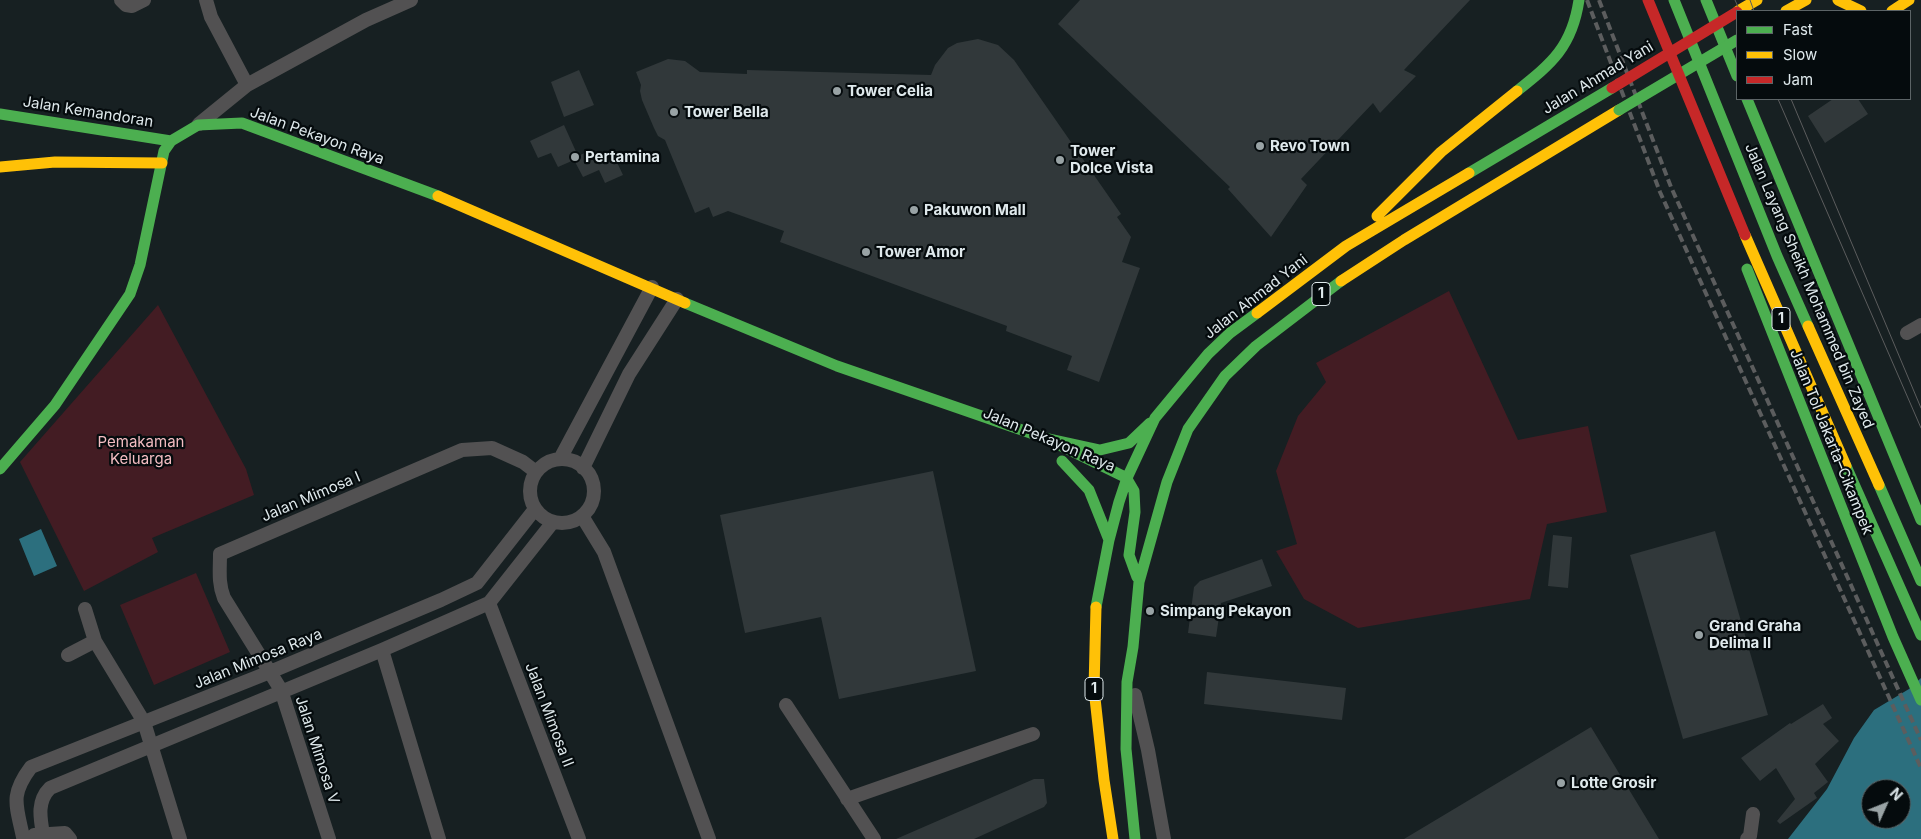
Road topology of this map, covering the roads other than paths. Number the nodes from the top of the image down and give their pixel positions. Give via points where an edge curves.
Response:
1 (121, 0) edge
2 (144, 0) edge
3 (206, 0) edge
4 (411, 0) edge
5 (1579, 0) edge
6 (1636, 0) edge
7 (1648, 0) edge
8 (1674, 0) edge
9 (1706, 0) edge
10 (1757, 0) edge
11 (1806, 0) edge
12 (1838, 0) edge
13 (1909, 0) edge
14 (1741, 10) edge
15 (1788, 10) edge
16 (1859, 10) edge
17 (1894, 10) edge
18 (1736, 13) edge
19 (1736, 41) edge
20 (1736, 74) edge
21 (247, 85) junction
22 (1747, 100) edge
23 (0, 114) edge
24 (198, 125) junction
25 (171, 141) junction
26 (162, 164) junction
27 (0, 167) edge
28 (1346, 246) junction
29 (652, 287) junction
30 (677, 299) junction
31 (1289, 320) junction
32 (1921, 325) edge
33 (746, 327) junction
34 (1907, 333) dead end
35 (1221, 363) dead end
36 (1155, 418) junction
37 (1001, 435) dead end
38 (1045, 438) junction
39 (560, 459) junction
40 (1145, 466) dead end
41 (583, 468) junction
42 (0, 469) edge
43 (536, 472) junction
44 (1090, 474) dead end
45 (1127, 478) junction
46 (1114, 486) dead end
47 (535, 509) junction
48 (582, 516) junction
49 (1921, 520) edge
50 (553, 522) junction
51 (1109, 540) junction
52 (1921, 581) edge
53 (1139, 582) junction
54 (441, 600) junction
55 (489, 603) junction
56 (85, 609) dead end
57 (450, 620) junction
58 (1921, 635) edge
59 (95, 641) junction
60 (1133, 647) junction
61 (382, 650) junction
62 (68, 655) dead end
63 (270, 672) junction
64 (1132, 684) junction
65 (281, 690) junction
66 (1921, 700) edge
67 (786, 705) dead end
68 (144, 722) junction
69 (1033, 734) dead end
70 (150, 746) junction
71 (848, 799) junction
72 (1753, 814) dead end
73 (43, 834) junction
74 (19, 838) edge
75 (70, 839) edge
76 (180, 839) edge
77 (329, 839) edge
78 (439, 839) edge
79 (579, 839) edge
80 (709, 839) edge
81 (874, 839) edge
82 (1112, 839) edge
83 (1135, 839) edge
84 (1140, 839) edge
85 (1164, 839) edge
86 (1747, 839) edge

1 - 2 street via 130,6
3 - 21 street via 211,17
4 - 21 street via 366,20
5 - 28 main road via 1576,20 1561,51 1543,70 1441,152
6 - 66 main road, Jalan Tol Jakarta–Cikampek / 1
7 - 58 main road, 1, bridge via 1757,265
8 - 52 main road, Jalan Layang Sheikh Mohammed bin Zayed / 1, bridge via 1777,256
9 - 20 main road
10 - 14 main road, Jalan Ahmad Yani / 1
11 - 15 main road
12 - 16 main road
13 - 17 main road
18 - 28 main road, Jalan Ahmad Yani / 1, bridge
19 - 31 main road, 1, bridge via 1396,245 1331,287
21 - 24 street
22 - 49 main road
23 - 25 main road, Jalan Kemandoran
24 - 25 main road, Jalan Pekayon Raya
24 - 29 main road, Jalan Pekayon Raya via 242,123 464,206
25 - 26 main road via 164,151
26 - 27 main road via 55,162
26 - 42 main road via 140,265 130,294 55,405
28 - 36 main road, Jalan Ahmad Yani / 1 via 1230,333 1208,354
29 - 30 main road, Jalan Pekayon Raya
29 - 39 street
30 - 33 main road, Jalan Pekayon Raya
30 - 41 street via 629,374
31 - 35 main road
31 - 53 main road, 1 via 1225,376 1188,429 1167,482
32 - 34 street
33 - 37 main road, Jalan Pekayon Raya
33 - 38 main road, Jalan Pekayon Raya via 862,375
36 - 38 main road via 1129,443 1100,450
36 - 45 main road, Jalan Ahmad Yani / 1
38 - 45 main road, Jalan Pekayon Raya
39 - 41 street via 572,461
39 - 43 street via 547,463
40 - 45 main road
41 - 48 street via 591,479 594,492 590,506
43 - 47 street via 530,496
43 - 63 street, Jalan Mimosa I via 523,462 492,448 462,450 220,554 218,579 224,598
44 - 51 main road, Jalan Pekayon Raya via 1058,460 1089,490
45 - 46 main road, Jalan Pekayon Raya
45 - 51 main road, Jalan Ahmad Yani / 1
45 - 53 main road via 1134,491 1135,512 1128,556
47 - 50 street
47 - 54 street, Jalan Mimosa Raya via 477,583
48 - 50 street via 573,521
48 - 80 street via 604,552
50 - 55 street
51 - 82 main road, Jalan Ahmad Yani / 1 via 1096,603 1094,689
53 - 60 main road, 1
54 - 57 street
54 - 63 street, Jalan Mimosa Raya
55 - 57 street
55 - 79 street, Jalan Mimosa II
56 - 59 street
57 - 61 street
59 - 62 street
59 - 68 street
60 - 64 main road
60 - 83 main road, 1 via 1127,682 1126,749
61 - 65 street
61 - 78 street
63 - 65 street, Jalan Mimosa V
63 - 68 street, Jalan Mimosa Raya
64 - 84 main road
64 - 85 street
65 - 70 street
65 - 77 street, Jalan Mimosa V
67 - 71 street
68 - 70 street
68 - 74 street, Jalan Mimosa Raya via 31,767 17,789
69 - 71 street
70 - 73 street via 50,788 41,802 39,815
70 - 76 street
71 - 81 street
72 - 86 street
73 - 74 street
73 - 75 street via 65,833

